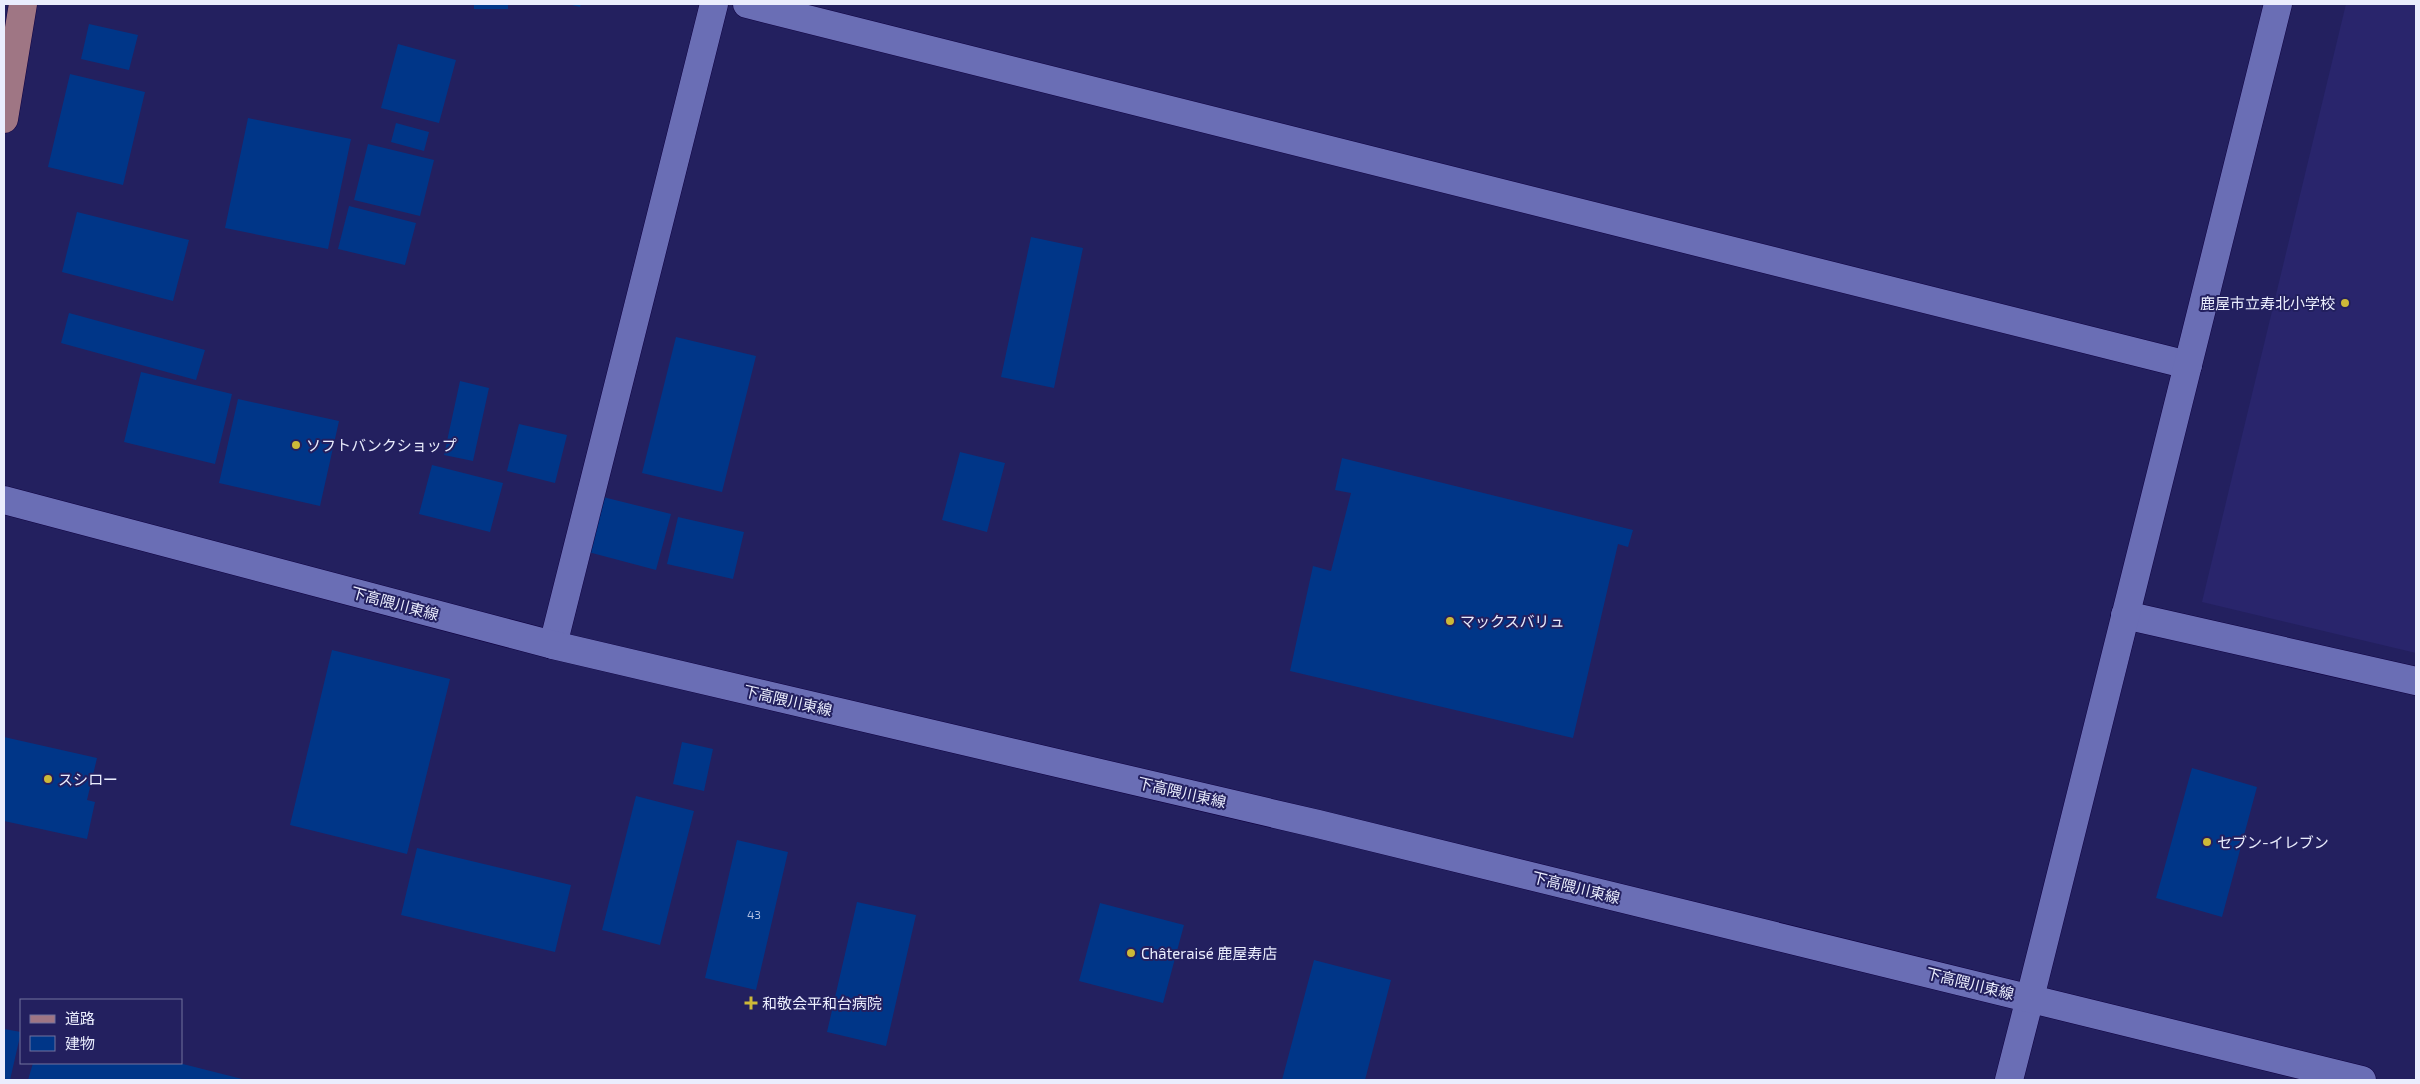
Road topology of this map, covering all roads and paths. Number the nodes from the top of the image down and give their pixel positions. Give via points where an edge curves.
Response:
1 (23, 4) edge
2 (714, 4) edge
3 (748, 4) edge
4 (2278, 4) edge
5 (4, 119) edge
6 (2188, 365) junction
7 (4, 500) edge
8 (2125, 615) junction
9 (553, 645) junction
10 (2416, 681) edge
11 (2030, 998) junction
12 (2009, 1080) edge
13 (2362, 1080) edge

1 - 5 main road
2 - 9 street
3 - 6 street
4 - 6 street
6 - 8 street
7 - 9 street, 下高隈川東線
8 - 10 street
8 - 11 street
9 - 11 street, 下高隈川東線 via 1318,824
11 - 12 street
11 - 13 street, 下高隈川東線

